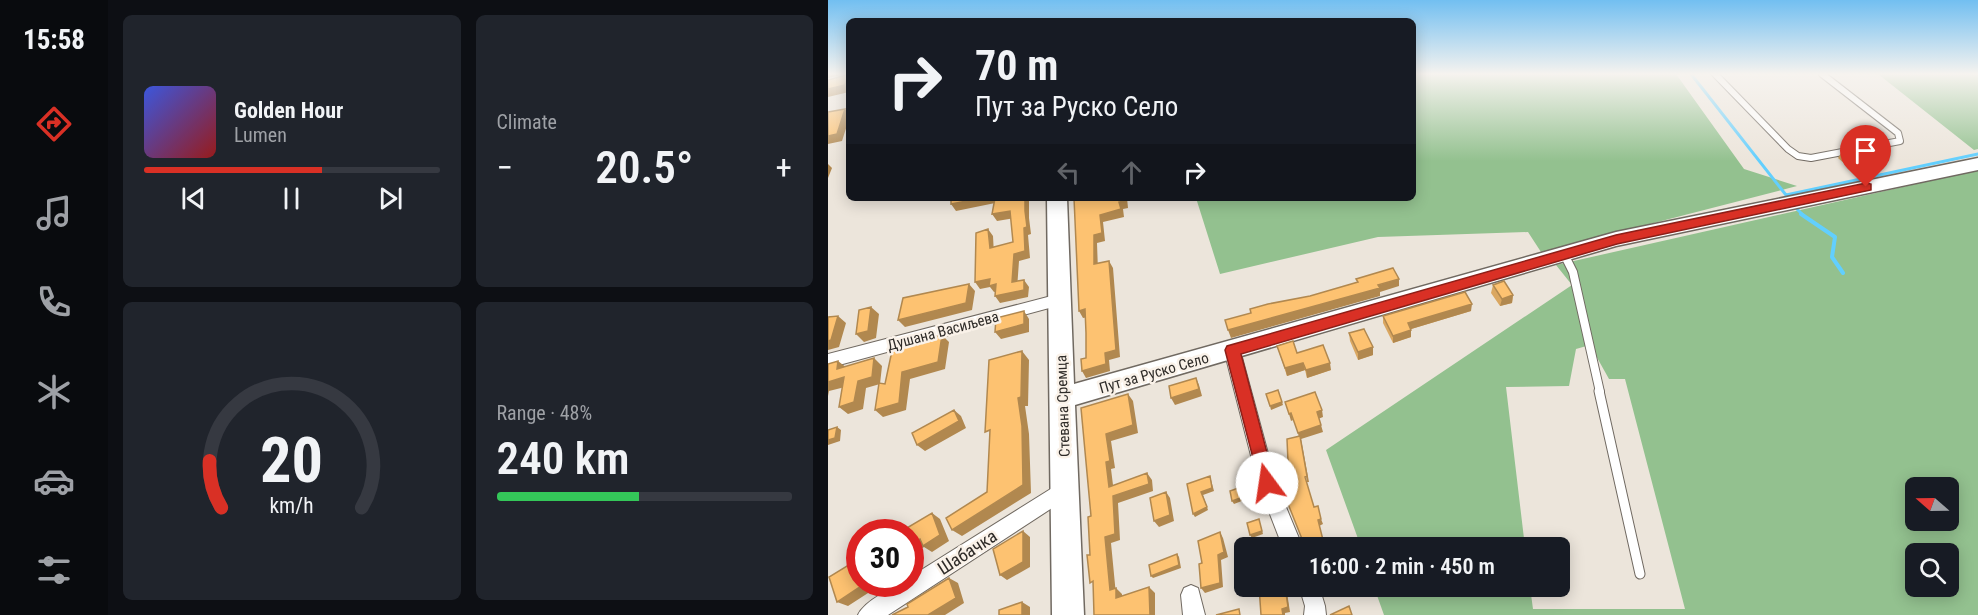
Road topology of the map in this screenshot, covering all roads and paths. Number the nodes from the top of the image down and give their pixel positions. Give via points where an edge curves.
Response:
1 (1742, 103) edge
2 (1858, 103) edge
3 (1978, 165) edge
4 (1057, 201) edge
5 (1564, 254) junction
6 (1059, 300) junction
7 (1233, 350) junction
8 (828, 361) edge
9 (1063, 398) junction
10 (1065, 489) junction
11 (1289, 537) edge
12 (1640, 574) dead end
13 (1313, 597) edge
14 (869, 615) edge
15 (1068, 615) edge
16 (1315, 615) edge

1 - 2 lane via 1798,156 1811,158 1900,141 1898,134
3 - 5 main road, Пут за Руско Село via 1696,221
4 - 6 main road, Стевана Сремца
5 - 7 main road, Пут за Руско Село
5 - 12 lane via 1573,272
6 - 8 street, Душана Васиљева
6 - 9 main road, Стевана Сремца
7 - 9 main road, Пут за Руско Село
7 - 11 street via 1267,483
9 - 10 main road, Стевана Сремца
10 - 14 street, Шабачка
10 - 15 main road, Стевана Сремца
13 - 16 street

